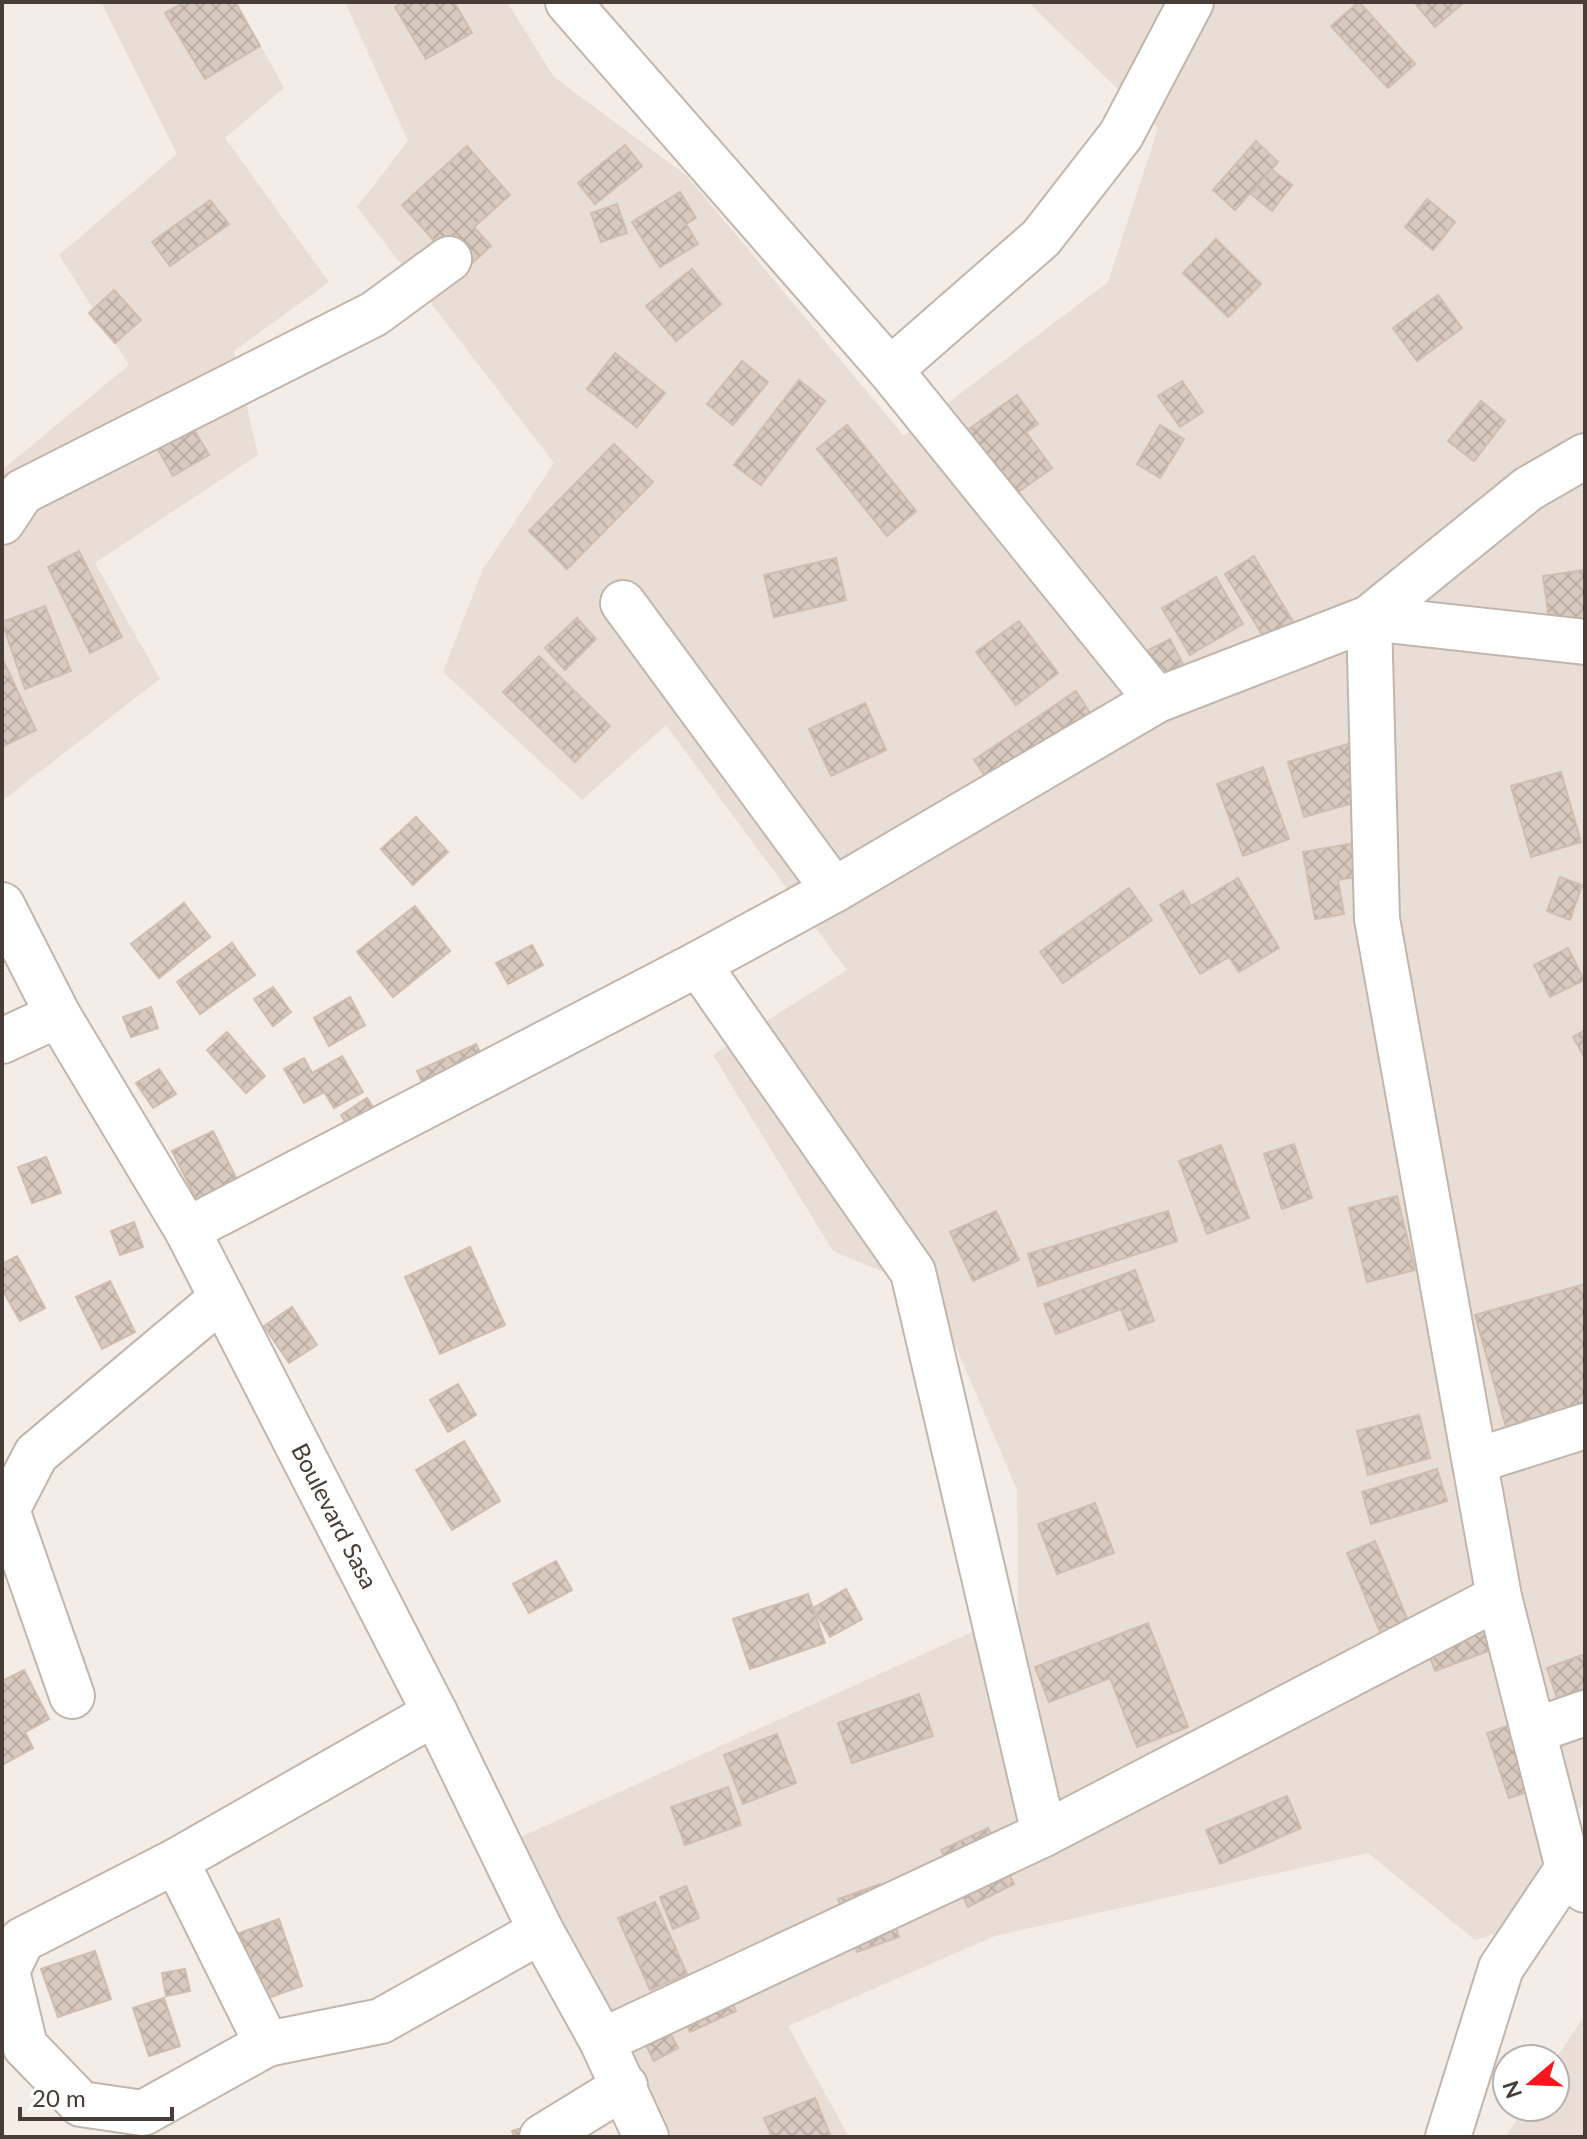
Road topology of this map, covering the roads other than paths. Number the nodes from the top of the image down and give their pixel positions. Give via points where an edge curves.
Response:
1 (568, 2) edge
2 (1191, 2) edge
3 (449, 259) dead end
4 (890, 370) junction
5 (1585, 456) edge
6 (2, 522) edge
7 (623, 603) dead end
8 (1369, 618) junction
9 (1585, 642) edge
10 (1157, 700) junction
11 (834, 890) junction
12 (2, 905) edge
13 (698, 964) junction
14 (58, 1015) junction
15 (2, 1041) edge
16 (187, 1230) junction
17 (222, 1298) junction
18 (1585, 1427) edge
19 (1475, 1461) junction
20 (1499, 1597) junction
21 (72, 1696) dead end
22 (435, 1713) junction
23 (1585, 1713) edge
24 (1533, 1731) junction
25 (1044, 1834) junction
26 (176, 1861) junction
27 (1576, 1879) edge
28 (541, 1931) junction
29 (602, 2041) junction
30 (267, 2044) junction
31 (14, 2049) edge
32 (625, 2086) junction
33 (542, 2137) edge
34 (646, 2137) edge
35 (1448, 2137) edge

1 - 4 street
2 - 4 street via 1121,135 1041,238
3 - 6 street via 374,314 22,492
4 - 10 street
5 - 8 street via 1528,489
7 - 11 street
8 - 9 street
8 - 10 street
8 - 19 street via 1377,919
10 - 11 street
11 - 13 street
12 - 14 street, Boulevard Sasa
13 - 16 street
13 - 25 street via 913,1272
14 - 15 street
14 - 16 street, Boulevard Sasa
16 - 17 street, Boulevard Sasa
17 - 21 street via 36,1454 7,1510
17 - 22 street, Boulevard Sasa
18 - 19 street
19 - 20 street
20 - 24 street
20 - 25 street
22 - 26 street
22 - 28 street, Boulevard Sasa
23 - 24 street
24 - 27 street
25 - 29 street
26 - 30 street
26 - 31 street via 22,1940 7,1971
27 - 35 street via 1501,1968
28 - 29 street, Boulevard Sasa
28 - 30 street via 381,2021
29 - 32 street, Boulevard Sasa
30 - 31 street via 143,2113 81,2104
32 - 33 street
32 - 34 street, Boulevard Sasa

